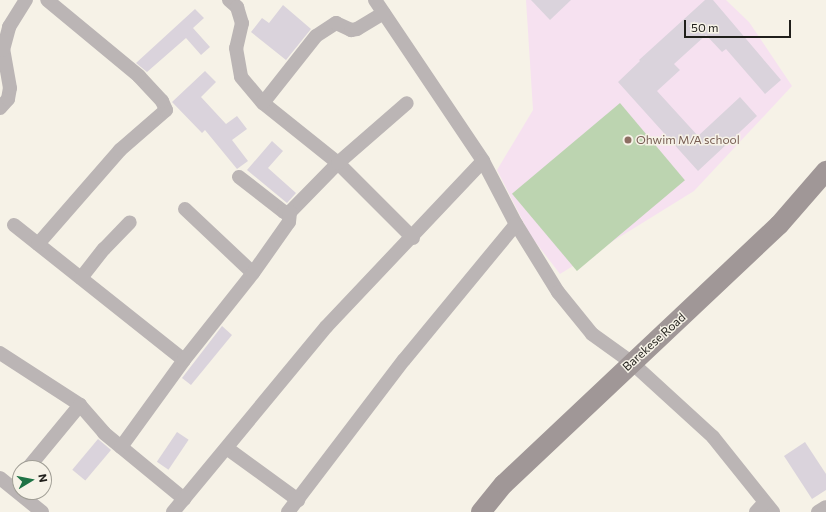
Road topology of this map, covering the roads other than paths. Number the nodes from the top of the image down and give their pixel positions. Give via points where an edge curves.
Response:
1 (26, 0) edge
2 (47, 0) edge
3 (229, 0) edge
4 (375, 0) edge
5 (384, 13) junction
6 (263, 103) junction
7 (407, 103) dead end
8 (0, 108) edge
9 (483, 161) junction
10 (338, 163) junction
11 (826, 171) edge
12 (239, 177) dead end
13 (185, 209) dead end
14 (290, 212) junction
15 (130, 222) dead end
16 (516, 224) junction
17 (14, 225) dead end
18 (413, 238) junction
19 (38, 244) junction
20 (253, 273) junction
21 (81, 278) junction
22 (0, 353) edge
23 (184, 360) junction
24 (631, 362) junction
25 (80, 405) junction
26 (121, 447) junction
27 (228, 449) junction
28 (35, 460) edge
29 (0, 478) edge
30 (12, 483) edge
31 (184, 499) junction
32 (31, 500) edge
33 (298, 500) junction
34 (826, 507) edge
35 (765, 509) edge
36 (42, 512) edge
37 (173, 512) edge
38 (288, 512) edge
39 (481, 512) edge
40 (818, 512) edge

1 - 8 street via 8,27 3,50 10,88 8,100
2 - 19 street via 138,76 162,101 166,110 120,150
3 - 6 street via 237,7 242,23 236,48 240,77
4 - 5 street
5 - 6 street via 357,29 351,30 336,23 316,36
5 - 9 street
6 - 10 street
7 - 10 street
9 - 16 street
9 - 18 street
10 - 14 street
10 - 18 street
11 - 24 main road, Barekese Road via 773,231
12 - 14 street via 284,212
13 - 20 street
14 - 20 street via 289,222
15 - 21 street
16 - 24 street via 558,292 592,334
16 - 33 street via 404,360
17 - 19 street
18 - 27 street via 326,327
19 - 21 street
20 - 23 street
21 - 23 street
22 - 25 street
23 - 26 street
24 - 35 street via 713,437
24 - 39 main road, Barekese Road via 504,484
25 - 26 street via 104,433
25 - 28 street
26 - 31 street
27 - 31 street
27 - 33 street
29 - 30 street
31 - 37 street
32 - 36 street
33 - 38 street
34 - 40 street

